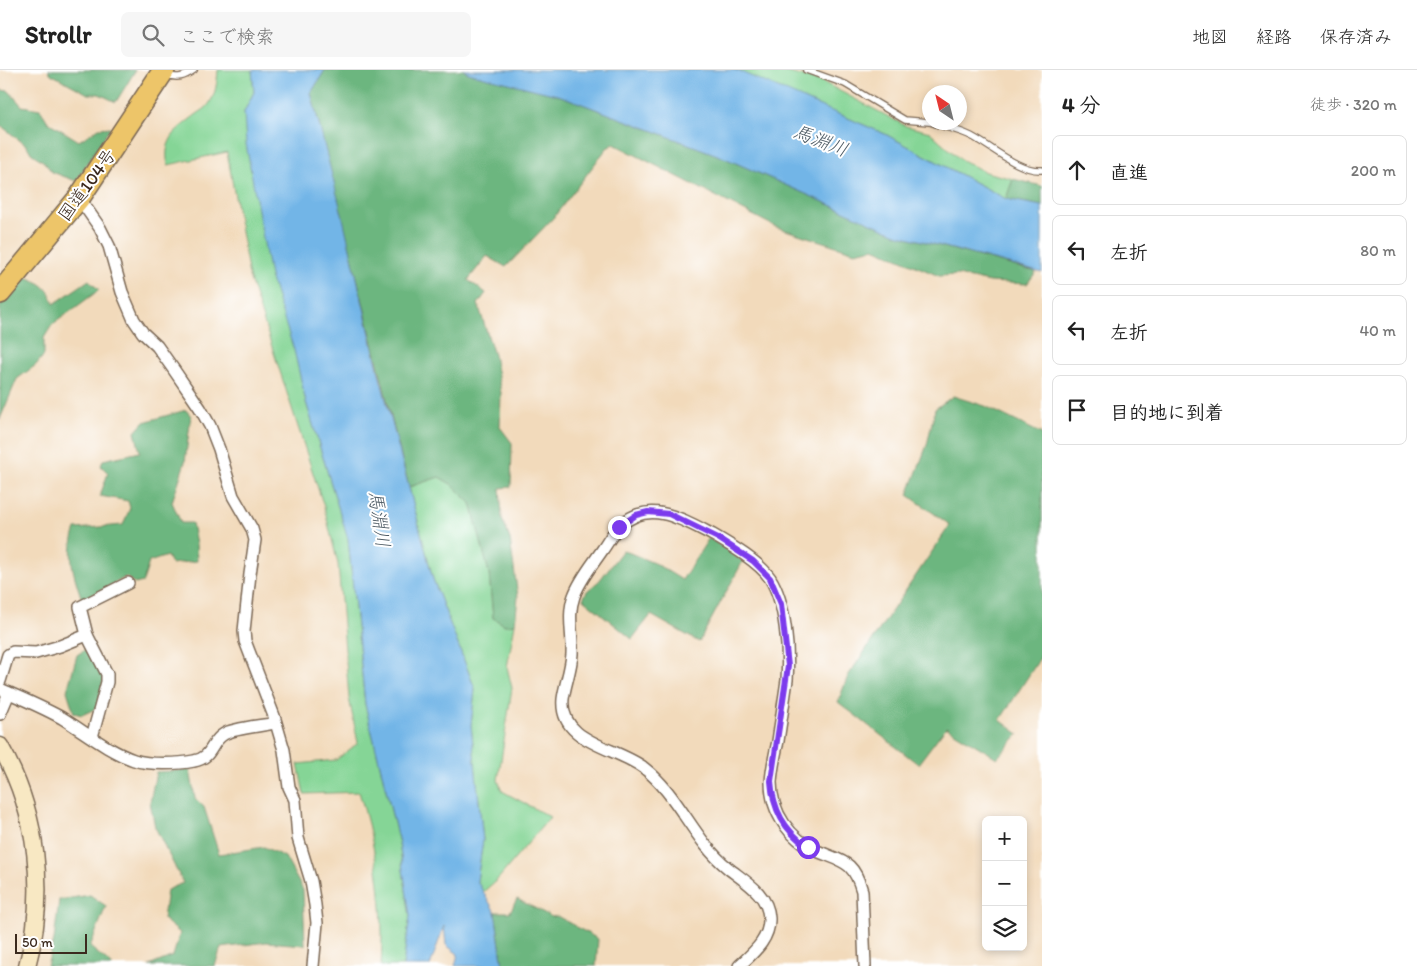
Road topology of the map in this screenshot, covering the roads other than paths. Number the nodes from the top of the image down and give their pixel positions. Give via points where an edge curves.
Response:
1 (194, 70) edge
2 (806, 70) edge
3 (163, 72) edge
4 (922, 121) edge
5 (953, 130) edge
6 (1042, 170) edge
7 (79, 198) junction
8 (0, 293) edge
9 (128, 583) dead end
10 (87, 635) junction
11 (0, 681) edge
12 (4, 691) edge
13 (0, 714) edge
14 (276, 723) junction
15 (92, 737) junction
16 (0, 746) edge
17 (27, 966) edge
18 (313, 966) edge
19 (739, 966) edge
20 (865, 966) edge

1 - 3 lane via 176,78
2 - 4 lane via 845,84 905,120
3 - 7 highway, 国道104号
5 - 6 lane via 971,136 1021,166
7 - 8 highway, 国道104号
7 - 14 street via 110,246 122,292 134,320 157,346 210,426 233,496 252,529 255,540 245,640
9 - 10 street via 80,607
10 - 11 street via 36,653 13,652 8,655
10 - 15 street via 107,674
12 - 13 street
12 - 15 street via 60,717
14 - 15 street via 223,734 204,758 195,761 136,761
14 - 18 street via 295,800 298,838 315,905 317,923
16 - 17 main road via 27,812 36,868 37,903
19 - 20 street via 761,946 767,931 769,917 762,896 715,856 673,799 644,768 624,755 584,739 563,711 571,671 570,619 574,596 580,582 619,527 636,515 648,512 669,514 718,538 763,569 774,586 781,604 788,666 771,781 772,796 782,821 796,839 844,861 859,880

